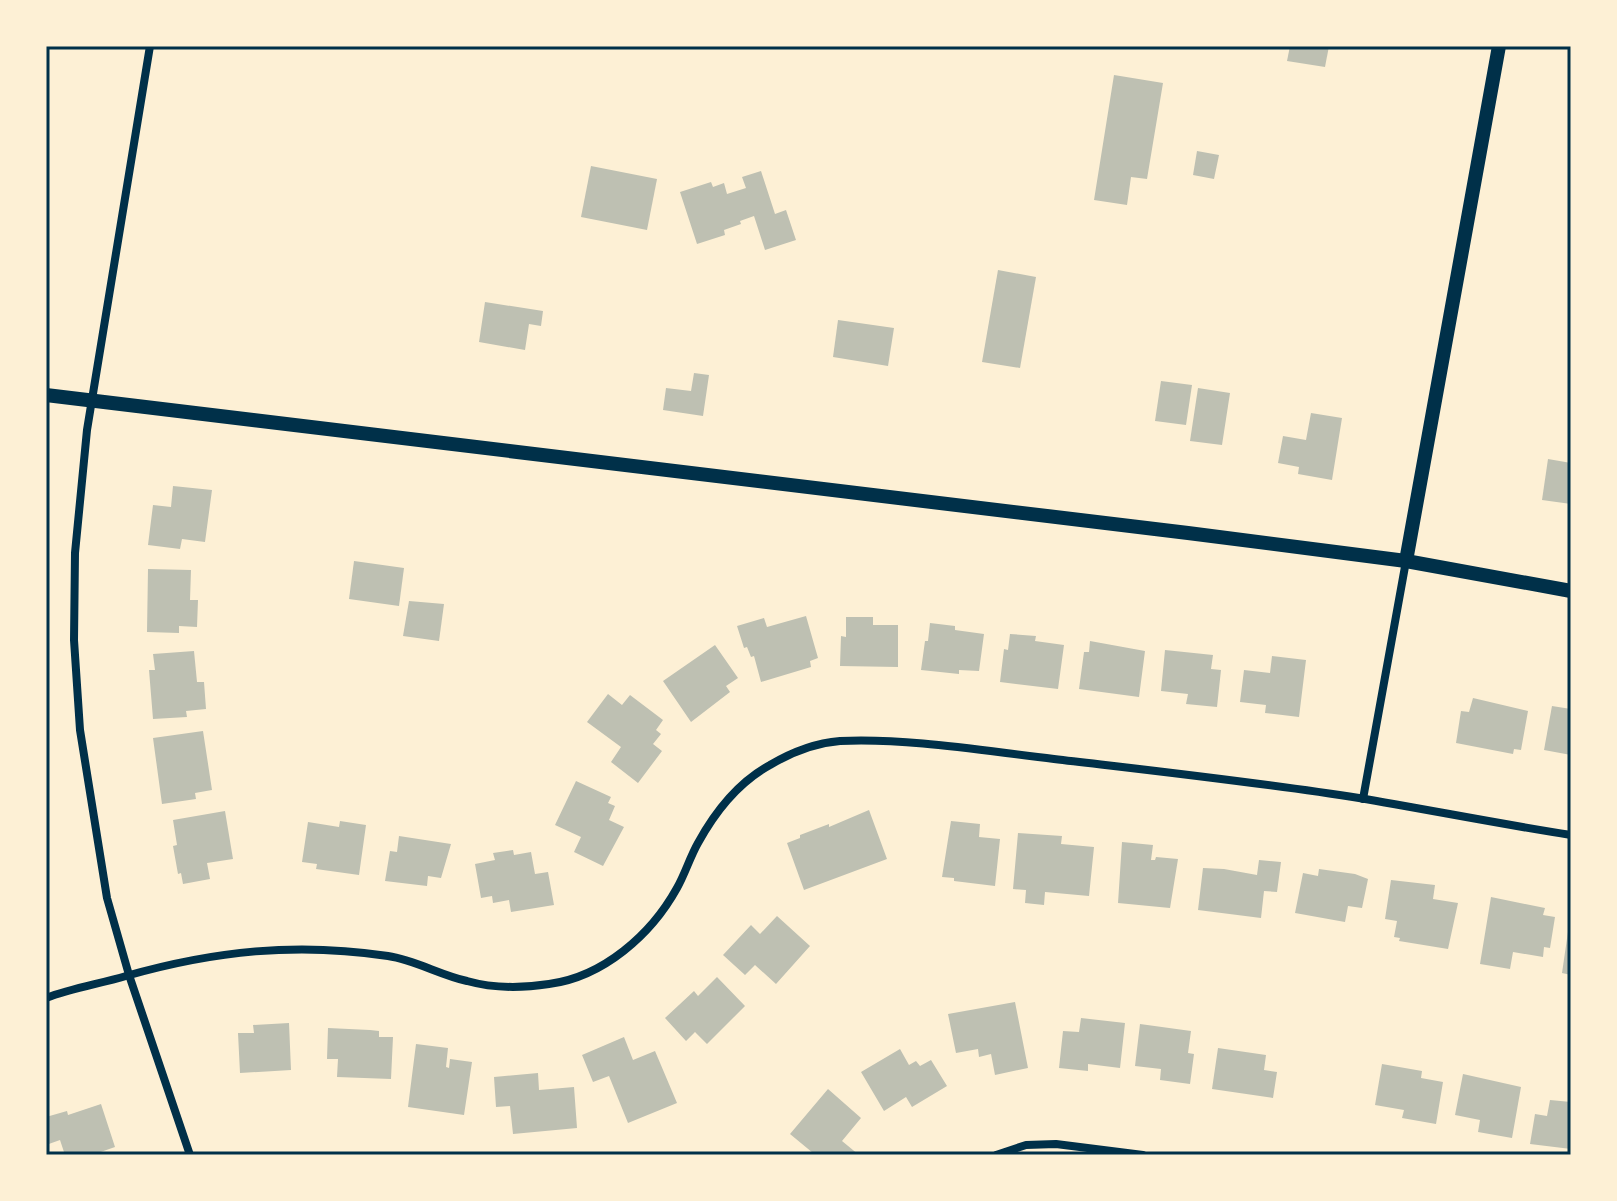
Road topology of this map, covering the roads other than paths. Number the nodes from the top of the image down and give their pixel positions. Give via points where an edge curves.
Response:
1 (150, 46) edge
2 (1499, 46) edge
3 (46, 395) edge
4 (91, 401) junction
5 (1406, 561) junction
6 (1571, 591) edge
7 (1363, 799) junction
8 (1571, 835) edge
9 (129, 975) junction
10 (46, 998) edge
11 (190, 1155) edge
12 (996, 1155) edge
13 (1143, 1155) edge

1 - 4 street
2 - 5 street
3 - 4 street
4 - 5 street
4 - 9 street via 75,553 74,640 91,814
5 - 6 street
5 - 7 street
7 - 8 street
7 - 9 street via 1140,767 837,741 803,747 764,768 726,800 651,924 620,954 588,974 549,984 495,986 398,958 292,949 241,951
9 - 10 street
9 - 11 street
12 - 13 street via 1026,1145 1056,1144

